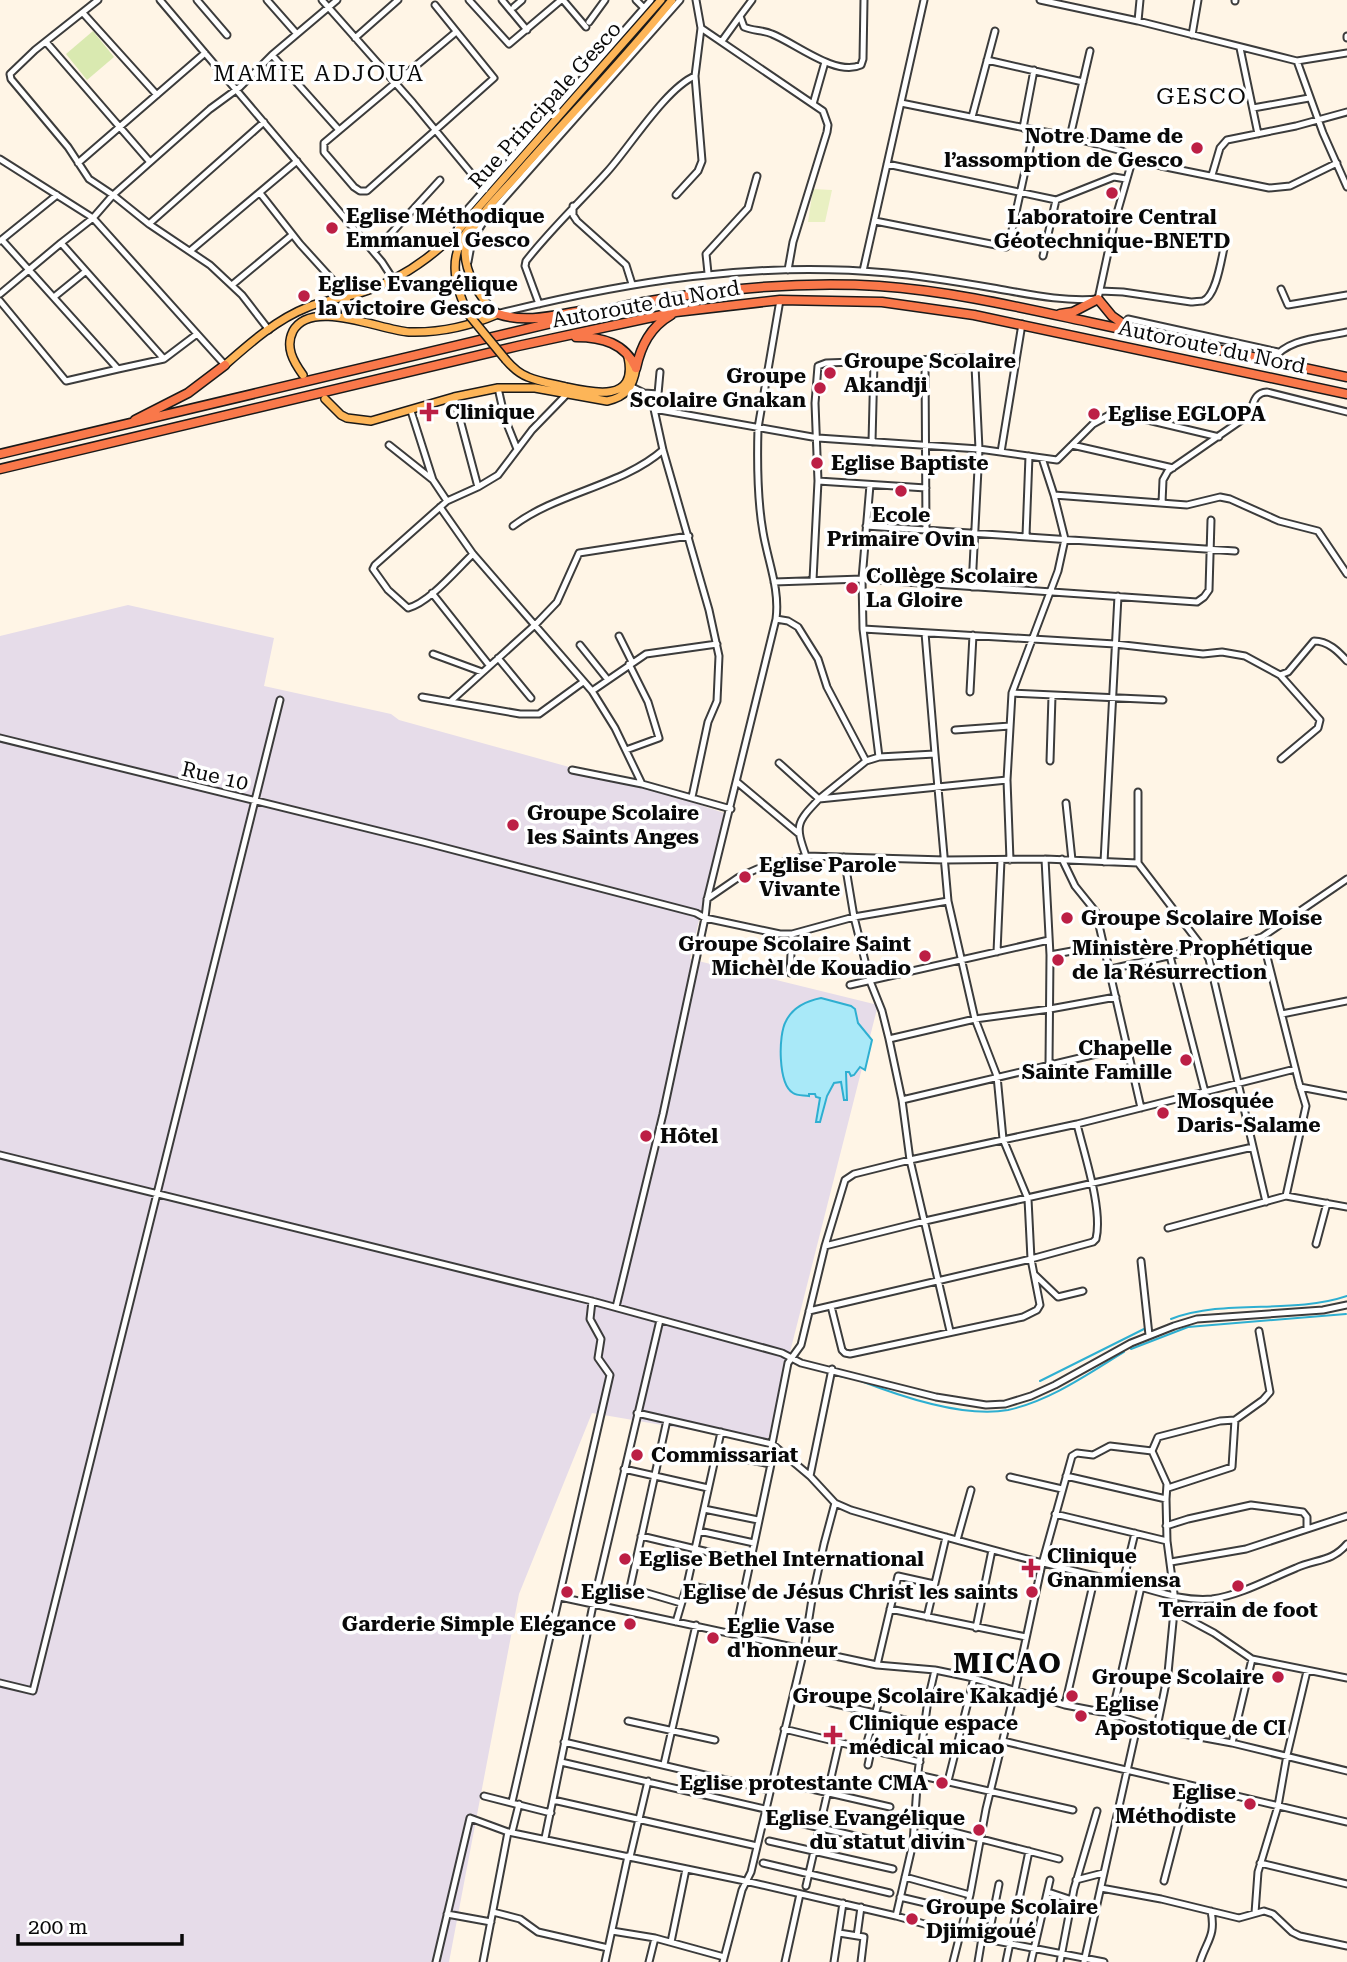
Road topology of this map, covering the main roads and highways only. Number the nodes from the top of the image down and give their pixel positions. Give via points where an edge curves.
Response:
1 (661, 0) edge
2 (672, 0) edge
3 (501, 194) junction
4 (347, 296) junction
5 (632, 304) junction
6 (676, 312) junction
7 (498, 314) junction
8 (1056, 315) junction
9 (345, 318) junction
10 (1138, 332) junction
11 (545, 340) junction
12 (627, 353) junction
13 (225, 365) joint
14 (636, 369) junction
15 (303, 375) dead end
16 (1347, 377) edge
17 (1347, 394) edge
18 (325, 399) dead end
19 (113, 429) junction
20 (0, 454) edge
21 (0, 469) edge

1 - 4 main road, Rue Principale Gesco via 455,234 393,279
2 - 3 main road, Rue Principale Gesco
3 - 7 main road via 468,237 465,250 480,296
3 - 12 main road, bridge via 468,229 455,253 460,293 469,315 506,360 527,377 602,394 615,391 627,379
4 - 9 main road
4 - 13 main road, Rue Principale Gesco via 308,307
5 - 7 highway via 528,320
5 - 8 highway, Autoroute du Nord via 746,288 842,285 923,290
5 - 19 highway, Autoroute du Nord
6 - 11 highway, Autoroute du Nord
6 - 14 highway via 650,333
6 - 17 highway, Autoroute du Nord via 780,300 882,302 1022,324
7 - 9 main road via 471,325 428,331 397,331
8 - 10 highway, Autoroute du Nord
8 - 10 highway via 1073,312 1099,295 1112,316
9 - 15 main road via 313,317 295,328 290,350
10 - 16 highway, Autoroute du Nord
11 - 12 highway via 599,338
11 - 21 highway, Autoroute du Nord
12 - 14 highway
13 - 19 highway via 188,393
14 - 18 main road via 632,387 607,401 535,388 498,388 380,420 359,421 341,415
19 - 20 highway, Autoroute du Nord

